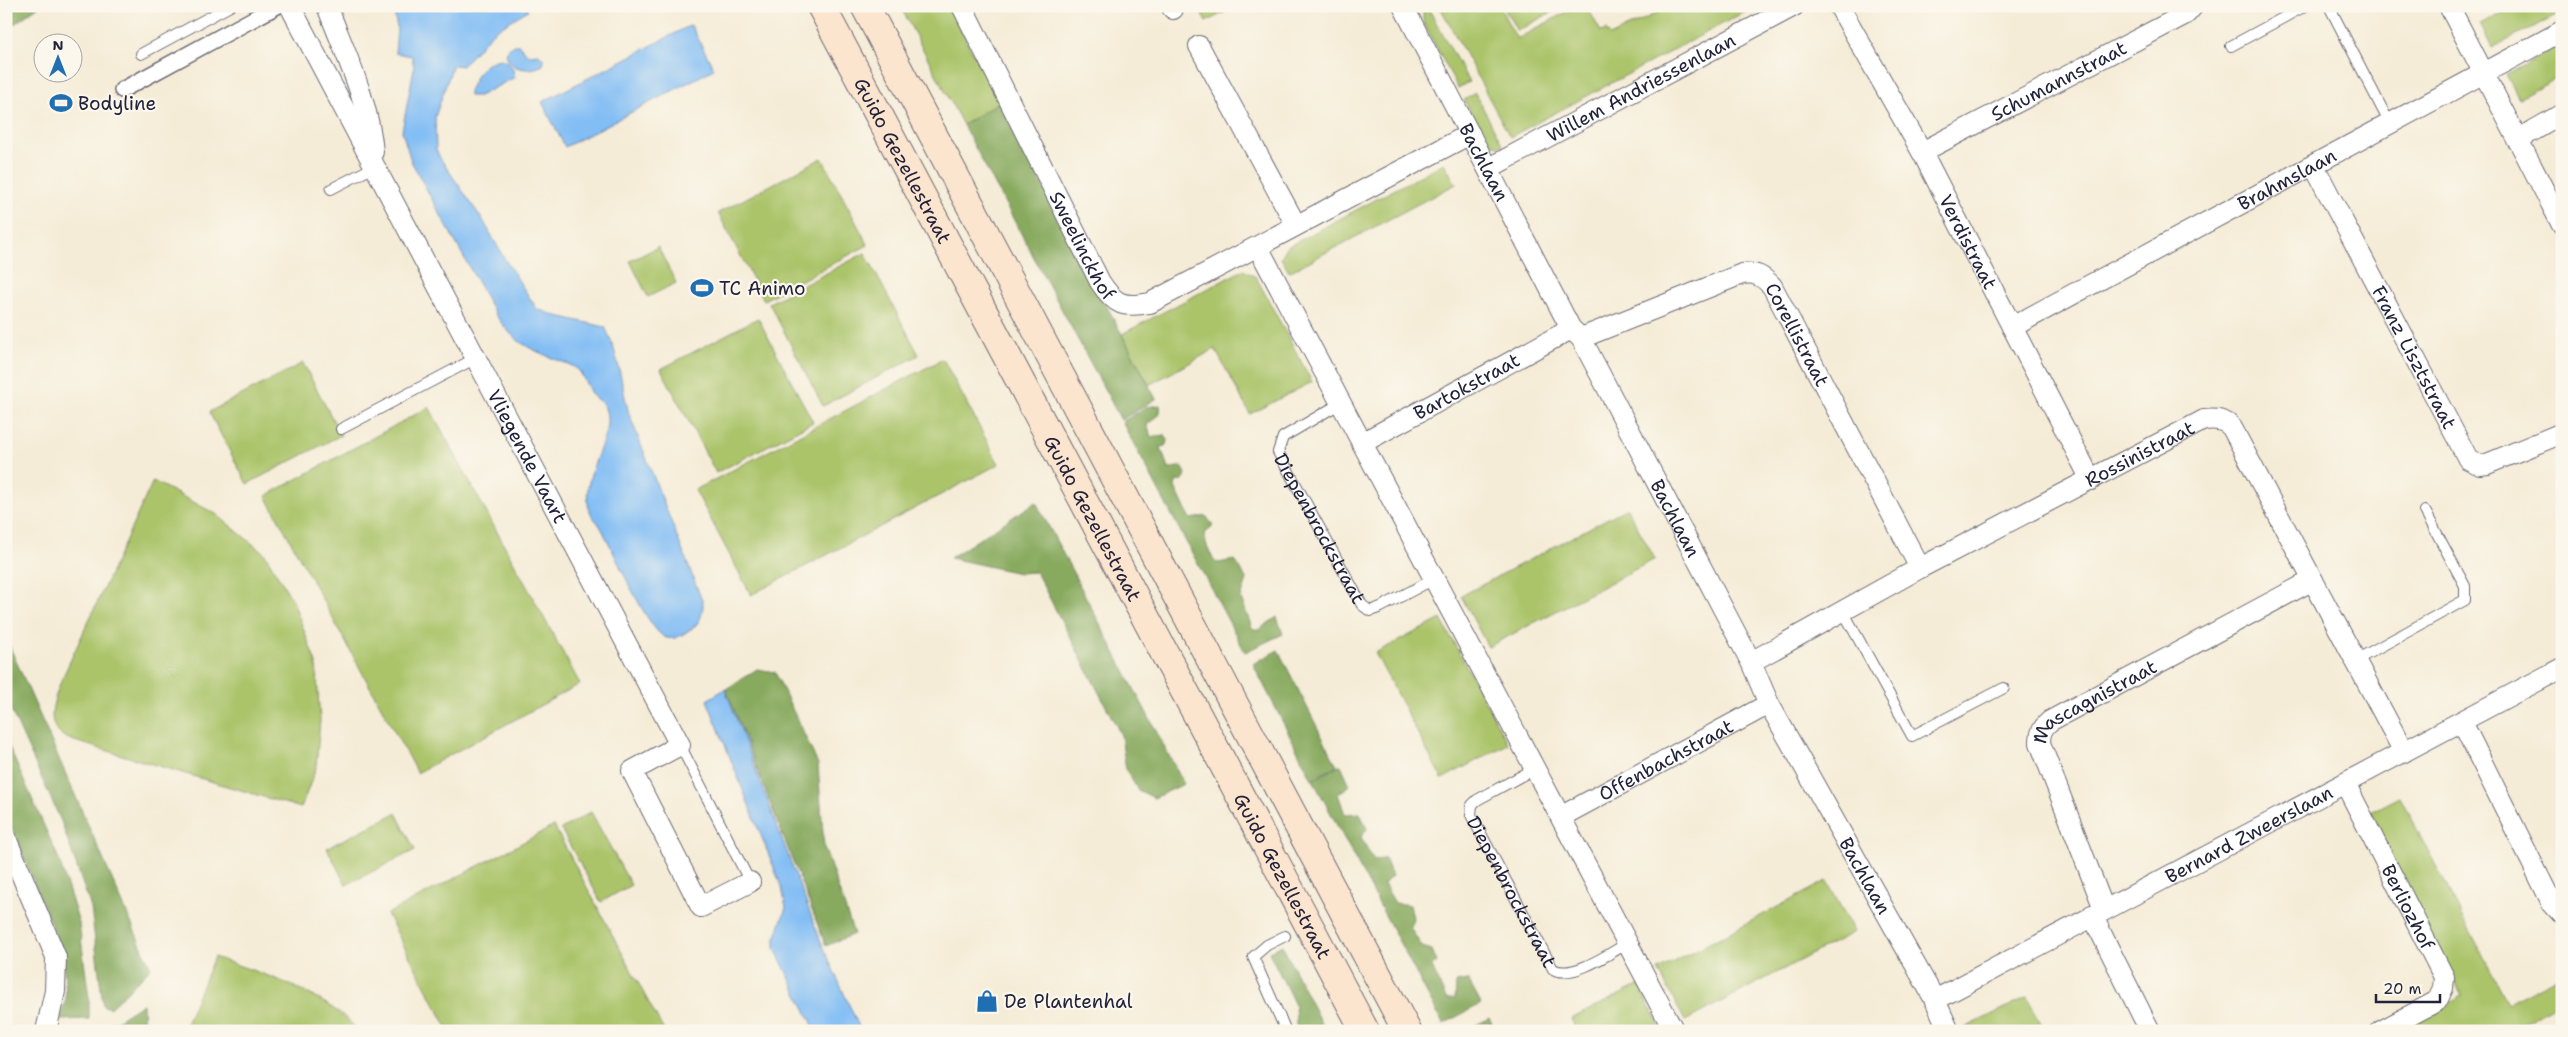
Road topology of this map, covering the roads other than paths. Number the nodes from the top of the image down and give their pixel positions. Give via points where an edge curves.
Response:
1 (230, 6) edge
2 (277, 6) edge
3 (290, 6) edge
4 (327, 6) edge
5 (821, 6) edge
6 (865, 6) edge
7 (962, 6) edge
8 (1794, 6) edge
9 (1839, 6) edge
10 (2193, 6) edge
11 (2305, 6) edge
12 (2329, 6) edge
13 (2449, 6) edge
14 (1406, 7) edge
15 (2562, 31) edge
16 (1199, 46) dead end
17 (2231, 46) dead end
18 (141, 54) dead end
19 (2482, 73) junction
20 (122, 90) dead end
21 (2562, 114) edge
22 (2390, 124) junction
23 (1470, 134) junction
24 (2516, 140) junction
25 (1922, 152) junction
26 (2314, 166) junction
27 (374, 167) junction
28 (1489, 168) junction
29 (331, 189) dead end
30 (1296, 225) junction
31 (2562, 225) edge
32 (1258, 247) junction
33 (2012, 327) junction
34 (1576, 334) junction
35 (476, 358) junction
36 (1341, 403) junction
37 (340, 429) dead end
38 (2562, 433) edge
39 (1362, 443) junction
40 (2091, 480) junction
41 (2425, 510) dead end
42 (1920, 568) junction
43 (1434, 578) junction
44 (2313, 580) junction
45 (1843, 611) junction
46 (2356, 660) junction
47 (1751, 662) junction
48 (2562, 668) edge
49 (2004, 688) dead end
50 (1770, 704) junction
51 (2462, 722) junction
52 (680, 745) junction
53 (2404, 752) junction
54 (1536, 768) junction
55 (2345, 783) junction
56 (1562, 816) junction
57 (6, 838) edge
58 (750, 882) joint
59 (2098, 912) junction
60 (2562, 914) edge
61 (1285, 936) dead end
62 (1628, 943) junction
63 (1935, 1000) junction
64 (46, 1031) edge
65 (1286, 1031) edge
66 (1365, 1031) edge
67 (1408, 1031) edge
68 (1674, 1031) edge
69 (1948, 1031) edge
70 (2150, 1031) edge
71 (2381, 1031) edge

1 - 18 lane
2 - 20 street
3 - 27 street, Vliegende Vaart
4 - 27 street, Vliegende Vaart via 354,75 371,132
5 - 66 main road, Guido Gezellestraat
6 - 67 main road, Guido Gezellestraat
7 - 32 street, Sweelinckhof via 1110,298 1128,307 1150,303
8 - 28 street, Willem Andriessenlaan
9 - 25 street, Verdistraat
10 - 25 street, Schumannstraat via 2186,14
11 - 17 lane
12 - 22 lane
13 - 19 street
14 - 23 street, Bachlaan
15 - 19 street, Brahmslaan
16 - 30 street
19 - 22 street, Brahmslaan
19 - 24 street
21 - 24 street
22 - 26 street, Brahmslaan
23 - 28 street, Bachlaan
23 - 30 street, Sweelinckhof
24 - 31 street
25 - 33 street, Verdistraat
26 - 33 street, Brahmslaan
26 - 38 street, Franz Lisztstraat via 2468,459 2480,465 2487,464
27 - 29 lane
27 - 35 street, Vliegende Vaart
28 - 34 street, Bachlaan
30 - 32 street, Sweelinckhof
32 - 36 street
33 - 40 street, Verdistraat
34 - 39 street, Bartokstraat
34 - 42 street, Corellistraat via 1742,274 1753,272 1764,278 1772,286
34 - 47 street, Bachlaan
35 - 37 lane
35 - 52 street, Vliegende Vaart
36 - 39 street
36 - 43 lane, Diepenbrockstraat via 1283,437 1278,452 1362,605 1370,611 1382,607
39 - 43 street
40 - 42 street, Rossinistraat
40 - 44 street, Rossinistraat via 2204,420 2228,423
41 - 46 lane via 2465,586 2465,600
42 - 45 street, Rossinistraat
43 - 54 street
44 - 46 street, Rossinistraat
44 - 59 street, Mascagnistraat via 2044,726 2040,743
45 - 47 street, Rossinistraat
45 - 49 lane via 1912,736
46 - 53 street, Rossinistraat
47 - 50 street, Bachlaan
48 - 51 street, Bernard Zweerslaan
50 - 56 street, Offenbachstraat
50 - 63 street, Bachlaan
51 - 53 street, Bernard Zweerslaan
51 - 60 street via 2552,903
52 - 58 lane, Vliegende Vaart
52 - 58 street, Vliegende Vaart via 632,771 701,907
53 - 55 street, Bernard Zweerslaan
54 - 56 street
54 - 62 lane, Diepenbrockstraat via 1477,800 1472,805 1471,815 1553,969 1572,973
55 - 59 street, Bernard Zweerslaan
55 - 71 street, Berliozhof via 2444,977 2437,1001
56 - 62 street
57 - 64 street via 56,957 55,991
59 - 63 street, Bernard Zweerslaan
59 - 70 street
61 - 65 lane via 1253,957
62 - 68 street
63 - 69 street, Bachlaan

